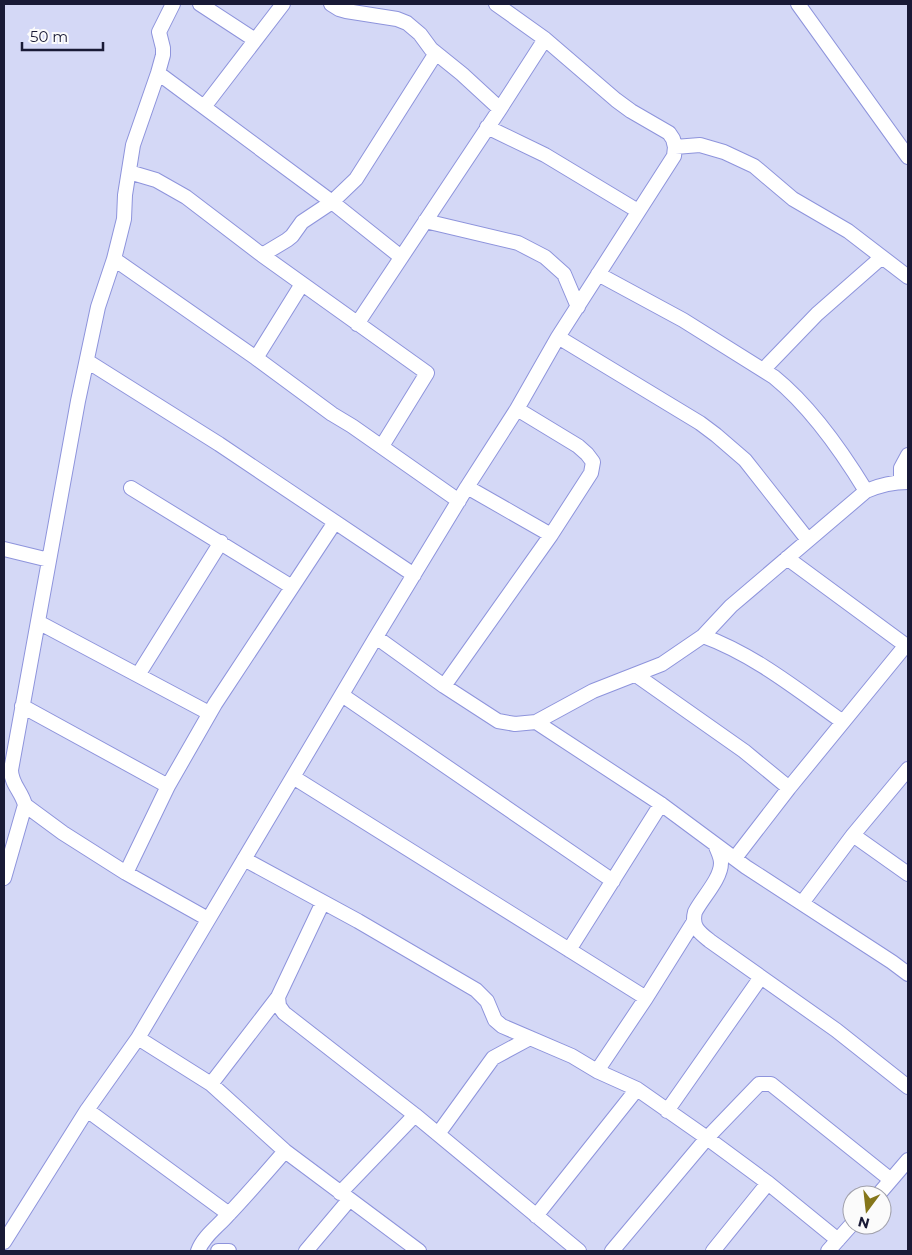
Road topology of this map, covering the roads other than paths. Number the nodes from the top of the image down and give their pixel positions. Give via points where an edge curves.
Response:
1 (173, 4) edge
2 (200, 4) edge
3 (283, 4) edge
4 (330, 4) edge
5 (496, 4) edge
6 (798, 4) edge
7 (356, 8) edge
8 (255, 40) junction
9 (545, 40) junction
10 (436, 53) junction
11 (158, 73) junction
12 (204, 107) junction
13 (500, 109) junction
14 (487, 127) junction
15 (675, 147) junction
16 (908, 157) edge
17 (128, 172) junction
18 (332, 202) junction
19 (638, 211) junction
20 (425, 221) junction
21 (262, 255) junction
22 (402, 257) junction
23 (882, 257) junction
24 (114, 260) junction
25 (598, 274) junction
26 (908, 277) edge
27 (302, 284) junction
28 (578, 307) junction
29 (357, 324) junction
30 (558, 337) junction
31 (256, 358) junction
32 (87, 361) junction
33 (763, 370) junction
34 (517, 409) junction
35 (382, 446) junction
36 (908, 454) edge
37 (904, 482) edge
38 (467, 487) junction
39 (131, 488) dead end
40 (866, 490) junction
41 (459, 500) junction
42 (335, 522) junction
43 (551, 535) junction
44 (808, 540) junction
45 (221, 542) junction
46 (4, 550) edge
47 (787, 558) junction
48 (49, 560) junction
49 (414, 575) junction
50 (292, 587) junction
51 (38, 622) junction
52 (703, 636) junction
53 (376, 637) junction
54 (907, 646) edge
55 (138, 675) junction
56 (636, 675) junction
57 (444, 686) junction
58 (342, 695) junction
59 (22, 706) junction
60 (209, 713) junction
61 (536, 722) junction
62 (843, 722) junction
63 (908, 769) edge
64 (293, 777) junction
65 (168, 786) junction
66 (789, 788) junction
67 (661, 804) junction
68 (25, 805) junction
69 (853, 835) junction
70 (714, 843) junction
71 (244, 858) junction
72 (735, 858) junction
73 (126, 873) junction
74 (908, 874) edge
75 (4, 878) edge
76 (613, 881) junction
77 (323, 902) junction
78 (802, 903) junction
79 (208, 919) junction
80 (693, 923) junction
81 (569, 950) junction
82 (908, 974) edge
83 (761, 977) junction
84 (278, 997) junction
85 (646, 998) junction
86 (138, 1038) junction
87 (530, 1038) junction
88 (598, 1070) junction
89 (211, 1084) junction
90 (908, 1087) edge
91 (637, 1089) junction
92 (87, 1110) junction
93 (667, 1111) junction
94 (415, 1115) junction
95 (438, 1134) junction
96 (707, 1138) junction
97 (285, 1151) junction
98 (908, 1160) edge
99 (891, 1180) junction
100 (768, 1183) junction
101 (887, 1185) edge
102 (345, 1196) junction
103 (229, 1214) junction
104 (536, 1216) junction
105 (842, 1235) edge
106 (838, 1240) junction
107 (4, 1242) edge
108 (198, 1251) edge
109 (218, 1251) edge
110 (229, 1251) edge
111 (306, 1251) edge
112 (419, 1251) edge
113 (579, 1251) edge
114 (612, 1251) edge
115 (713, 1251) edge
116 (828, 1251) edge

1 - 11 street via 159,32 163,55
2 - 8 street
3 - 8 street
4 - 7 street via 340,9
5 - 9 street
6 - 16 street
7 - 10 street via 408,22
8 - 12 street
9 - 13 street
9 - 15 street via 616,100 669,132
10 - 13 street
10 - 18 street via 356,179
11 - 12 street
11 - 17 street via 133,145
12 - 18 street
13 - 14 street
14 - 19 street via 545,156
14 - 20 street
15 - 19 street via 674,156
15 - 23 street via 700,145 754,166 793,199 848,231
17 - 21 street via 156,180 176,191
17 - 24 street via 124,219
18 - 21 street via 302,222 292,236
18 - 22 street
19 - 25 street
20 - 22 street
20 - 28 street via 518,242 545,257 564,274
21 - 27 street
22 - 29 street
23 - 26 street
23 - 33 street via 829,303
24 - 31 street
24 - 32 street via 98,307
25 - 28 street
25 - 33 street via 683,320
27 - 29 street
27 - 31 street
28 - 30 street
29 - 35 street via 427,373
30 - 34 street
30 - 44 street via 716,434 745,460
31 - 35 street
32 - 42 street
32 - 48 street
33 - 40 street via 804,406
34 - 38 street
34 - 43 street via 578,446 593,462 592,473
35 - 41 street
36 - 37 street via 901,468
37 - 40 street
38 - 41 street
38 - 43 street
39 - 45 street
40 - 44 street
41 - 49 street
42 - 49 street
42 - 50 street
43 - 57 street
44 - 47 street
45 - 50 street
45 - 55 street
46 - 48 street
47 - 52 street via 731,606
47 - 54 street
48 - 51 street
49 - 53 street
50 - 60 street
51 - 55 street
51 - 59 street
52 - 56 street via 662,664
52 - 62 street via 742,653
53 - 57 street
53 - 58 street
54 - 62 street
55 - 60 street
56 - 61 street via 593,691
56 - 66 street via 744,751
57 - 61 street via 498,721 516,724
58 - 64 street
58 - 76 street
59 - 65 street
59 - 68 street via 11,775
60 - 65 street
61 - 67 street
62 - 66 street
63 - 69 street
64 - 71 street
64 - 81 street
65 - 73 street
66 - 72 street
67 - 70 street
67 - 76 street
68 - 73 street
68 - 75 street
69 - 74 street
69 - 78 street
70 - 72 street
70 - 80 street via 720,857 720,868 698,906
71 - 77 street
71 - 79 street
72 - 78 street
73 - 79 street
76 - 81 street
77 - 84 street
77 - 87 street via 476,990 487,1001 498,1023
78 - 82 street
79 - 86 street
80 - 83 street via 710,942
80 - 85 street
81 - 85 street
83 - 90 street
83 - 93 street
84 - 89 street
84 - 94 street via 284,1013
85 - 88 street
86 - 89 street
86 - 92 street
87 - 88 street
87 - 95 street via 493,1058
88 - 91 street
89 - 97 street
91 - 93 street
91 - 104 street
92 - 103 street
92 - 107 street
93 - 96 street
94 - 95 street
94 - 102 street
95 - 104 street
96 - 99 street via 759,1084 771,1084
96 - 100 street
96 - 114 street
97 - 102 street
97 - 103 street
98 - 99 street
99 - 101 street
100 - 106 street
100 - 115 street
102 - 111 street
102 - 112 street
103 - 108 street via 206,1237
104 - 113 street
105 - 106 street
106 - 116 street
109 - 110 street

